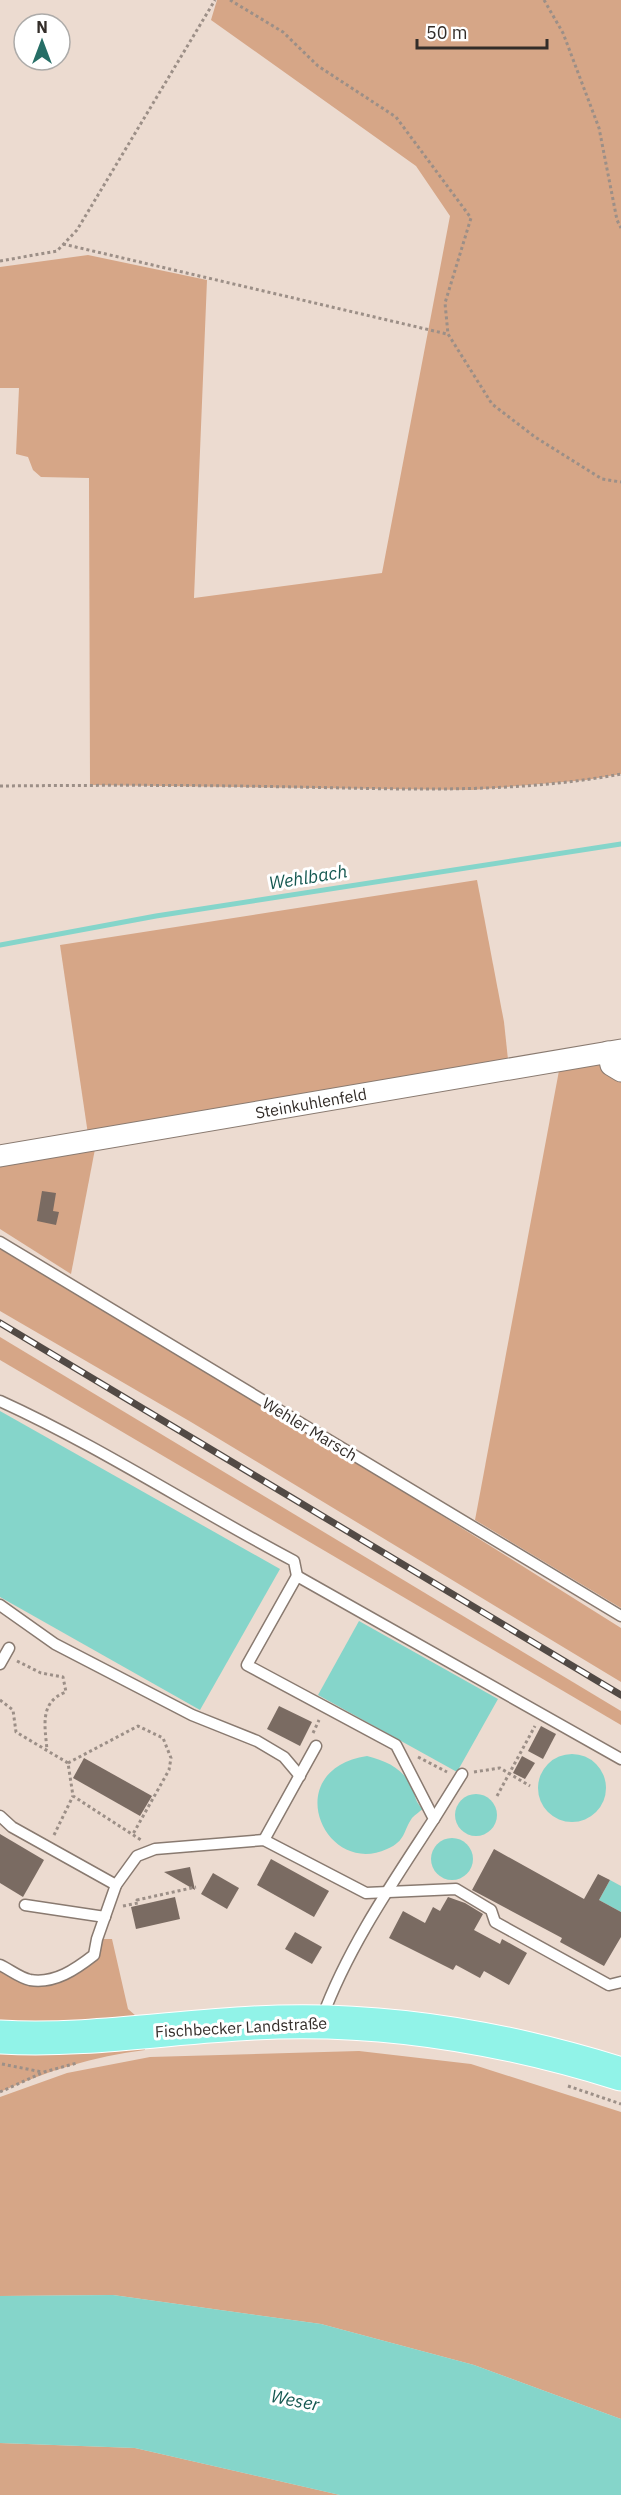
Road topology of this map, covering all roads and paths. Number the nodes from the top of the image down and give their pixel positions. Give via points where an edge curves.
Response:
1 (215, 0) edge
2 (230, 0) edge
3 (544, 0) edge
4 (621, 228) edge
5 (63, 244) junction
6 (0, 261) edge
7 (448, 334) junction
8 (621, 482) edge
9 (621, 774) edge
10 (0, 786) edge
11 (614, 1051) edge
12 (621, 1071) edge
13 (0, 1156) edge
14 (0, 1242) edge
15 (0, 1401) edge
16 (297, 1576) junction
17 (0, 1605) edge
18 (621, 1616) edge
19 (5, 1656) edge
20 (0, 1700) edge
21 (325, 1707) junction
22 (541, 1714) junction
23 (396, 1745) junction
24 (316, 1746) joint
25 (47, 1750) junction
26 (621, 1759) edge
27 (68, 1763) junction
28 (509, 1774) junction
29 (300, 1776) junction
30 (461, 1776) junction
31 (530, 1786) dead end
32 (73, 1796) junction
33 (497, 1796) dead end
34 (0, 1816) edge
35 (434, 1819) junction
36 (133, 1835) junction
37 (264, 1840) junction
38 (48, 1846) junction
39 (155, 1849) junction
40 (116, 1885) junction
41 (196, 1887) dead end
42 (385, 1894) junction
43 (25, 1905) dead end
44 (106, 1913) junction
45 (0, 1965) edge
46 (621, 1982) edge
47 (320, 2029) junction
48 (0, 2037) edge
49 (87, 2060) dead end
50 (0, 2064) edge
51 (44, 2072) junction
52 (621, 2074) edge
53 (565, 2086) dead end
54 (0, 2092) edge
55 (621, 2104) edge

1 - 5 path via 77,230
2 - 7 path via 283,33 318,66 396,117 471,218 445,303
3 - 4 path via 563,33 599,128
5 - 6 path via 57,250
5 - 7 path
7 - 8 path via 492,404 535,437 602,479
9 - 10 path via 472,790 133,784
11 - 12 street via 611,1065
11 - 13 street, Steinkuhlenfeld
14 - 18 lane, Wehler Marsch
15 - 16 lane via 165,1487 294,1561
16 - 21 lane via 247,1665
16 - 22 lane
17 - 29 lane via 55,1644 192,1715 257,1741 284,1757
19 - 25 path via 41,1673 63,1677 66,1692 52,1700 45,1710
20 - 25 path via 13,1710 16,1732
21 - 23 lane
21 - 24 path via 310,1739
22 - 26 lane
22 - 28 path
23 - 30 path
23 - 35 lane
24 - 29 lane
25 - 27 path
27 - 32 path
27 - 36 path via 138,1726 163,1738 171,1758 169,1770
28 - 30 path via 500,1768
28 - 31 path
28 - 33 path
29 - 37 lane
30 - 35 lane
32 - 36 path
32 - 38 path
34 - 38 lane
35 - 42 lane
36 - 39 path
37 - 39 lane
37 - 42 lane via 366,1893
38 - 40 lane
39 - 40 lane via 137,1856
40 - 44 lane
41 - 44 path via 137,1900 138,1903
42 - 46 lane via 456,1889 491,1910 495,1922 609,1985
42 - 47 lane via 334,1983
43 - 44 lane
44 - 45 lane via 94,1955 72,1972 29,1980
47 - 48 main road, Fischbecker Landstraße via 254,2023 109,2035
47 - 52 main road, Fischbecker Landstraße via 391,2025 471,2037
49 - 51 path
50 - 51 path
51 - 54 path
53 - 55 path

